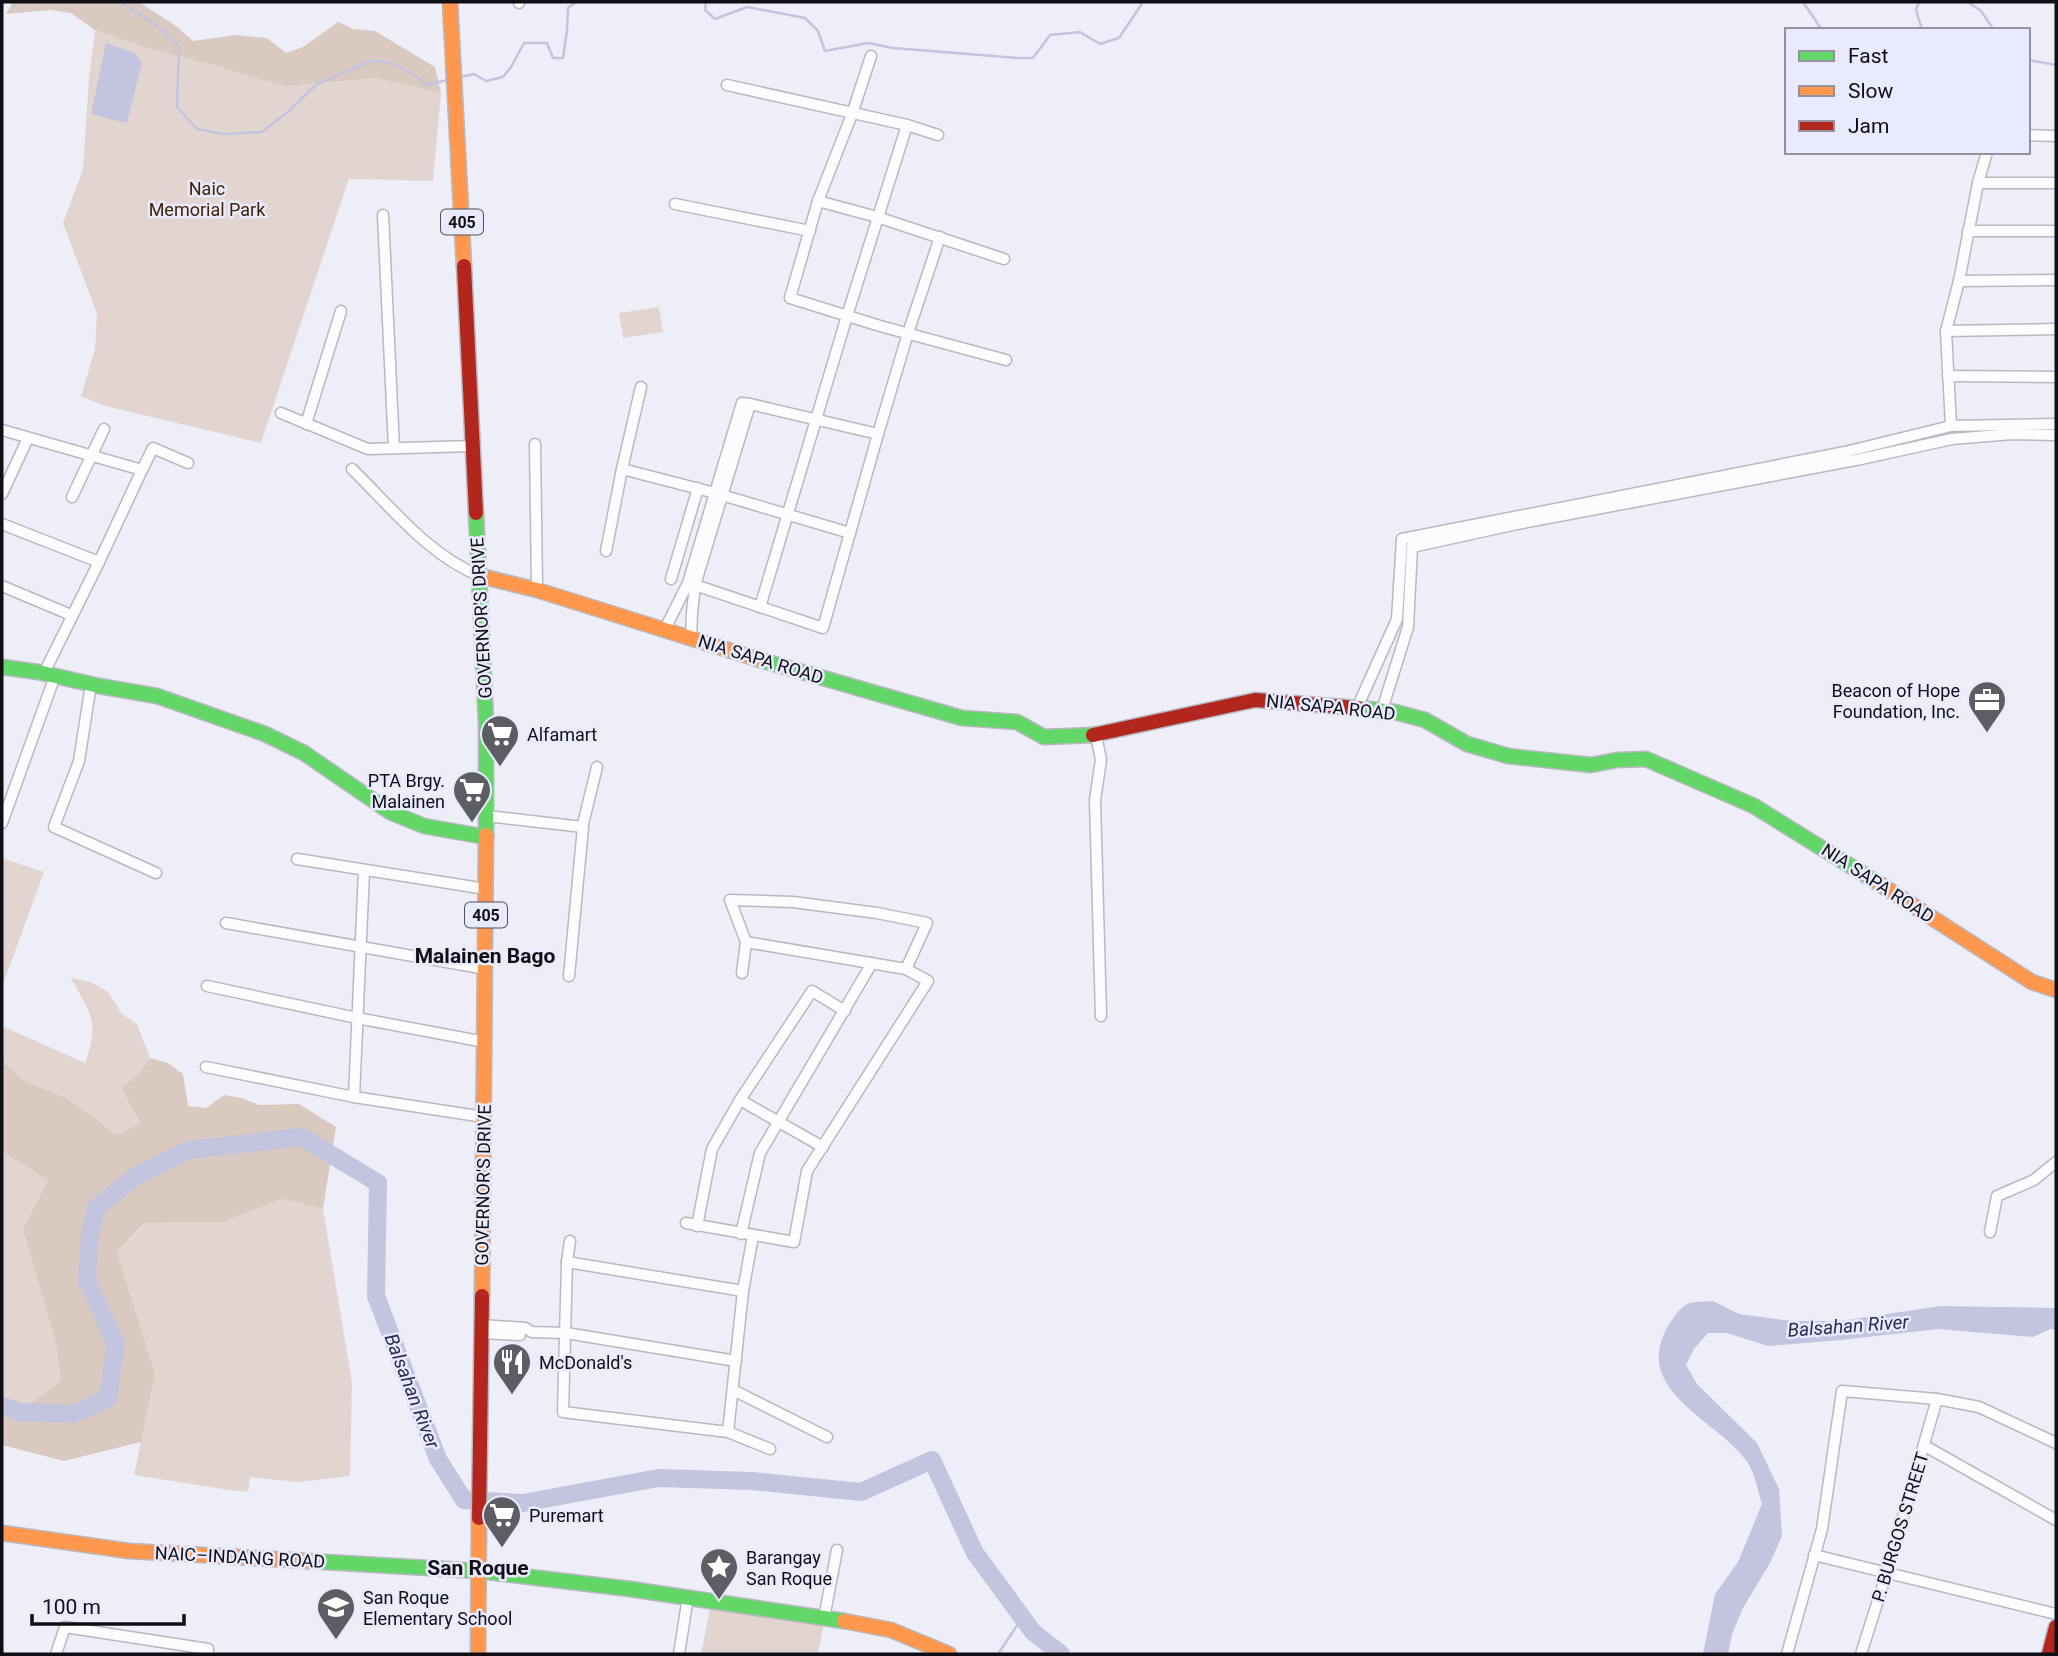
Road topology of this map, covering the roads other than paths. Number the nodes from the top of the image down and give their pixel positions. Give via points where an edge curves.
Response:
1 (450, 2) edge
2 (871, 56) dead end
3 (727, 85) dead end
4 (852, 114) junction
5 (907, 125) junction
6 (938, 135) dead end
7 (2030, 135) edge
8 (2056, 136) edge
9 (1986, 154) edge
10 (1978, 183) junction
11 (2056, 183) edge
12 (818, 201) junction
13 (675, 204) dead end
14 (383, 215) dead end
15 (877, 217) junction
16 (810, 231) junction
17 (1968, 231) junction
18 (2056, 231) edge
19 (940, 237) junction
20 (1004, 259) dead end
21 (1959, 281) junction
22 (2056, 281) edge
23 (341, 311) dead end
24 (847, 316) junction
25 (2056, 329) edge
26 (1946, 331) junction
27 (908, 333) junction
28 (1006, 360) dead end
29 (1948, 376) junction
30 (2056, 377) edge
31 (641, 387) dead end
32 (281, 413) dead end
33 (816, 419) junction
34 (306, 424) junction
35 (2056, 424) edge
36 (1951, 426) junction
37 (104, 429) dead end
38 (2, 430) edge
39 (878, 434) junction
40 (2056, 435) edge
41 (28, 438) junction
42 (535, 444) dead end
43 (473, 446) junction
44 (394, 448) junction
45 (92, 457) junction
46 (188, 463) dead end
47 (352, 469) dead end
48 (622, 469) junction
49 (142, 470) junction
50 (698, 488) junction
51 (2, 494) edge
52 (719, 494) junction
53 (72, 497) dead end
54 (788, 516) junction
55 (2, 524) edge
56 (850, 533) junction
57 (1402, 539) junction
58 (1412, 547) junction
59 (606, 551) dead end
60 (99, 562) junction
61 (480, 576) junction
62 (671, 579) dead end
63 (692, 584) junction
64 (2, 586) edge
65 (537, 590) junction
66 (760, 607) junction
67 (71, 615) junction
68 (664, 629) junction
69 (1391, 633) junction
70 (1405, 637) junction
71 (691, 638) junction
72 (2, 667) edge
73 (49, 674) junction
74 (92, 684) junction
75 (1357, 708) junction
76 (1382, 710) junction
77 (1096, 735) junction
78 (597, 767) dead end
79 (486, 816) junction
80 (2, 823) edge
81 (582, 828) junction
82 (486, 837) junction
83 (298, 859) dead end
84 (364, 871) junction
85 (156, 873) dead end
86 (486, 889) junction
87 (226, 923) dead end
88 (746, 942) junction
89 (360, 947) junction
90 (872, 963) junction
91 (485, 969) junction
92 (906, 969) junction
93 (742, 973) dead end
94 (569, 976) dead end
95 (207, 986) dead end
96 (2056, 990) edge
97 (845, 1011) junction
98 (1101, 1016) dead end
99 (358, 1018) junction
100 (485, 1042) junction
101 (206, 1067) dead end
102 (354, 1097) junction
103 (740, 1100) junction
104 (484, 1118) junction
105 (778, 1121) junction
106 (823, 1147) junction
107 (2056, 1162) edge
108 (1990, 1232) dead end
109 (741, 1234) junction
110 (753, 1236) junction
111 (570, 1241) dead end
112 (567, 1262) junction
113 (743, 1291) junction
114 (488, 1329) junction
115 (566, 1333) junction
116 (736, 1361) junction
117 (733, 1390) junction
118 (1937, 1399) junction
119 (728, 1433) junction
120 (827, 1437) dead end
121 (2056, 1443) edge
122 (1924, 1446) junction
123 (770, 1449) dead end
124 (2056, 1520) edge
125 (2, 1533) edge
126 (837, 1550) dead end
127 (1814, 1555) junction
128 (480, 1571) junction
129 (1887, 1572) junction
130 (688, 1597) junction
131 (2056, 1614) edge
132 (824, 1618) junction
133 (2056, 1627) edge
134 (56, 1654) edge
135 (208, 1654) edge
136 (478, 1654) edge
137 (679, 1654) edge
138 (950, 1654) edge
139 (1789, 1654) edge
140 (1861, 1654) edge
141 (2049, 1654) edge

1 - 43 main road, GOVERNOR'S DRIVE / 405
2 - 4 street
3 - 4 street
4 - 5 street
4 - 12 street
5 - 6 street
5 - 15 street
7 - 8 street
9 - 10 street
10 - 11 street
10 - 17 street
12 - 15 street
12 - 16 street
13 - 16 street
14 - 44 street
15 - 19 street
15 - 24 street
16 - 24 street via 790,298
17 - 18 street
17 - 21 street
19 - 20 street
19 - 27 street
21 - 22 street
21 - 26 street
23 - 34 street
24 - 27 street
24 - 33 street
25 - 26 street
26 - 29 street
27 - 28 street
27 - 39 street
29 - 30 street
29 - 36 street
31 - 48 street
32 - 34 street
33 - 39 street
33 - 52 street via 742,403
33 - 54 street
34 - 44 street via 368,449
35 - 36 street
36 - 57 street via 1845,452
37 - 45 street
38 - 41 street
39 - 56 street
40 - 58 street via 1952,439
41 - 45 street
41 - 51 street
42 - 65 street
43 - 44 street
43 - 61 main road, GOVERNOR'S DRIVE / 405
45 - 49 street
45 - 53 street
46 - 49 street via 153,448
47 - 61 street via 414,531 460,568
48 - 50 street
48 - 59 street
49 - 60 street
50 - 52 street
50 - 62 street
52 - 54 street
52 - 63 street
54 - 56 street
54 - 66 street
55 - 60 street
56 - 66 street via 823,628
57 - 58 street
57 - 69 street via 1397,619
58 - 70 street
60 - 67 street
61 - 65 main road, NIA SAPA ROAD
61 - 79 main road, GOVERNOR'S DRIVE / 405
63 - 66 street
63 - 68 street
63 - 71 street
64 - 67 street
65 - 68 main road, NIA SAPA ROAD
67 - 73 street
68 - 71 main road, NIA SAPA ROAD
69 - 70 street
69 - 75 street
70 - 76 street
71 - 77 main road, NIA SAPA ROAD via 962,718 1017,722 1044,737
72 - 73 main road
73 - 74 main road
73 - 80 street
74 - 82 main road via 157,696 265,734 304,753 390,812 424,826
74 - 85 street via 79,761 54,827
75 - 76 main road, NIA SAPA ROAD
75 - 77 main road, NIA SAPA ROAD via 1255,700
76 - 96 main road, NIA SAPA ROAD via 1425,720 1467,744 1508,756 1591,765 1646,759 1754,806 2032,982
77 - 98 street via 1101,760 1095,800
78 - 81 street
79 - 81 street
79 - 82 main road, GOVERNOR'S DRIVE / 405
81 - 94 street
82 - 86 main road, GOVERNOR'S DRIVE / 405
83 - 84 street
84 - 86 street
84 - 89 street
86 - 91 main road, GOVERNOR'S DRIVE / 405
87 - 89 street
88 - 90 street
88 - 92 street via 730,900 793,902 927,923
88 - 93 street
89 - 91 street
89 - 99 street
90 - 92 street
90 - 97 street
91 - 100 main road, GOVERNOR'S DRIVE / 405
92 - 106 street via 928,981
95 - 99 street
97 - 103 street via 812,991
97 - 105 street
99 - 100 street
99 - 102 street
100 - 104 main road, GOVERNOR'S DRIVE / 405
101 - 102 street
102 - 104 street
103 - 105 street
103 - 109 street via 712,1149 691,1225
104 - 114 main road, GOVERNOR'S DRIVE / 405
105 - 106 street
105 - 109 street via 760,1153
106 - 110 street via 807,1171 794,1242
107 - 108 street via 2034,1180 1997,1196
109 - 110 street
110 - 113 street
111 - 112 street
112 - 113 street
112 - 115 street
113 - 116 street
114 - 115 street
114 - 128 main road, GOVERNOR'S DRIVE / 405
115 - 116 street
115 - 119 street via 563,1412
116 - 117 street
117 - 119 street
117 - 120 street
118 - 121 street via 1979,1408
118 - 122 street, P. BURGOS STREET
118 - 127 street via 1842,1391 1822,1529
119 - 123 street
122 - 124 street
122 - 129 street, P. BURGOS STREET
125 - 128 main road, NAIC–INDANG ROAD via 129,1551
126 - 132 street
127 - 129 street
127 - 139 street
128 - 130 main road, NAIC–INDANG ROAD
128 - 136 main road, GOVERNOR'S DRIVE
129 - 131 street
129 - 140 street, P. BURGOS STREET
130 - 132 main road, NAIC–INDANG ROAD
130 - 137 street
132 - 138 main road, NAIC–INDANG ROAD via 891,1630
133 - 141 main road
134 - 135 street via 65,1627 208,1648

